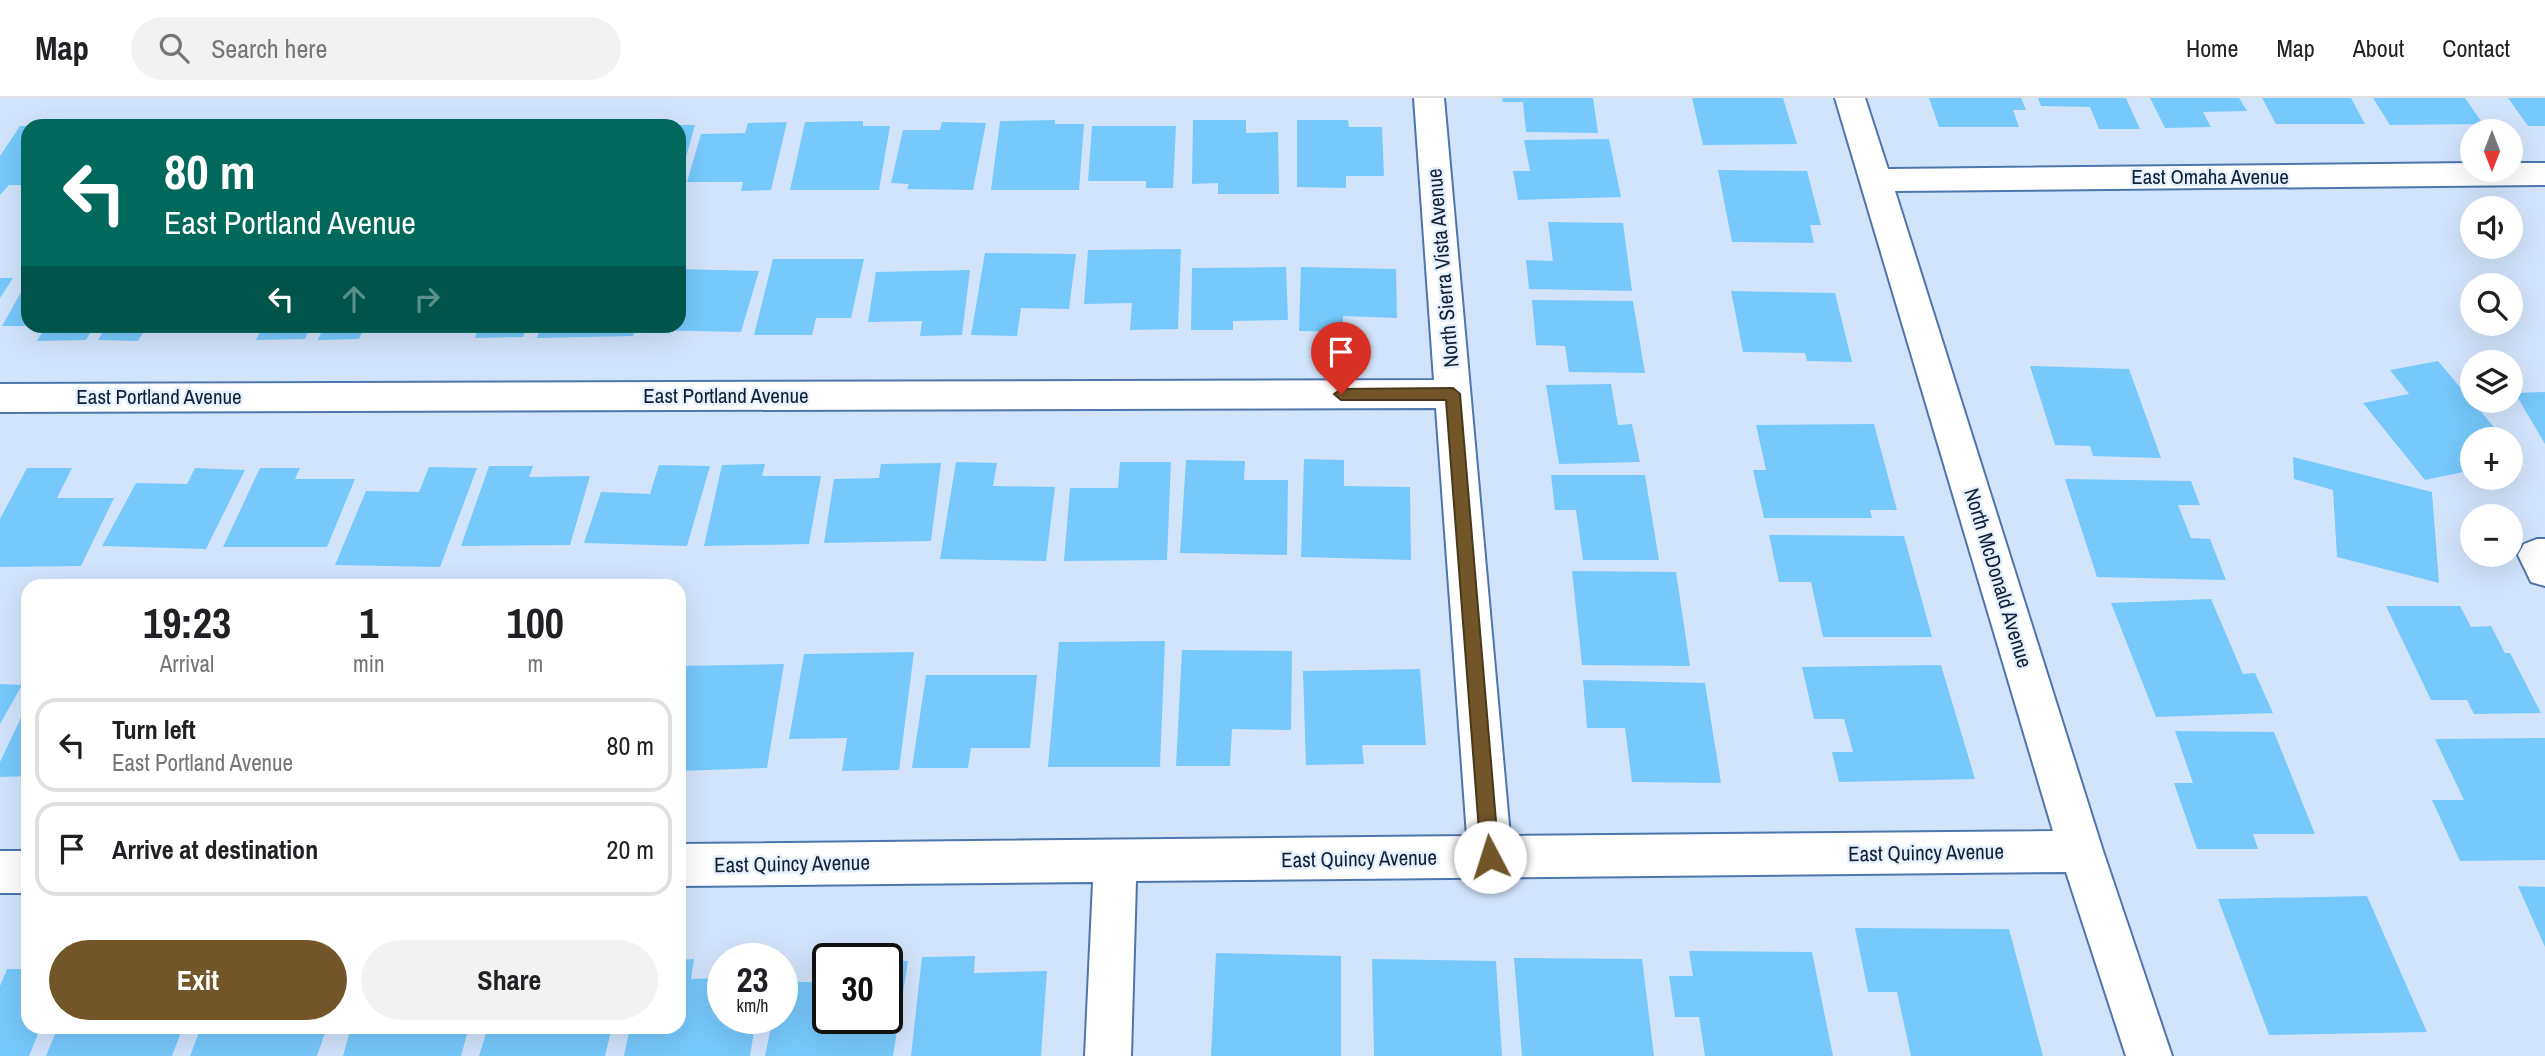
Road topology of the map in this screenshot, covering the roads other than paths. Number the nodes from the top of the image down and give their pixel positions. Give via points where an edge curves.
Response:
1 (1429, 98) edge
2 (1850, 98) edge
3 (2545, 174) edge
4 (1875, 180) junction
5 (1453, 394) junction
6 (0, 398) edge
7 (2081, 851) junction
8 (1490, 857) junction
9 (1115, 861) junction
10 (686, 866) edge
11 (0, 872) edge
12 (21, 872) edge
13 (1108, 1056) edge
14 (2149, 1056) edge

1 - 5 street, North Sierra Vista Avenue
2 - 4 street, North McDonald Avenue
3 - 4 street, East Omaha Avenue
4 - 7 street, North McDonald Avenue
5 - 6 street, East Portland Avenue
5 - 8 street, North Sierra Vista Avenue
7 - 8 street, East Quincy Avenue
7 - 14 street, North McDonald Avenue
8 - 9 street, East Quincy Avenue
9 - 10 street, East Quincy Avenue
9 - 13 street
11 - 12 street

